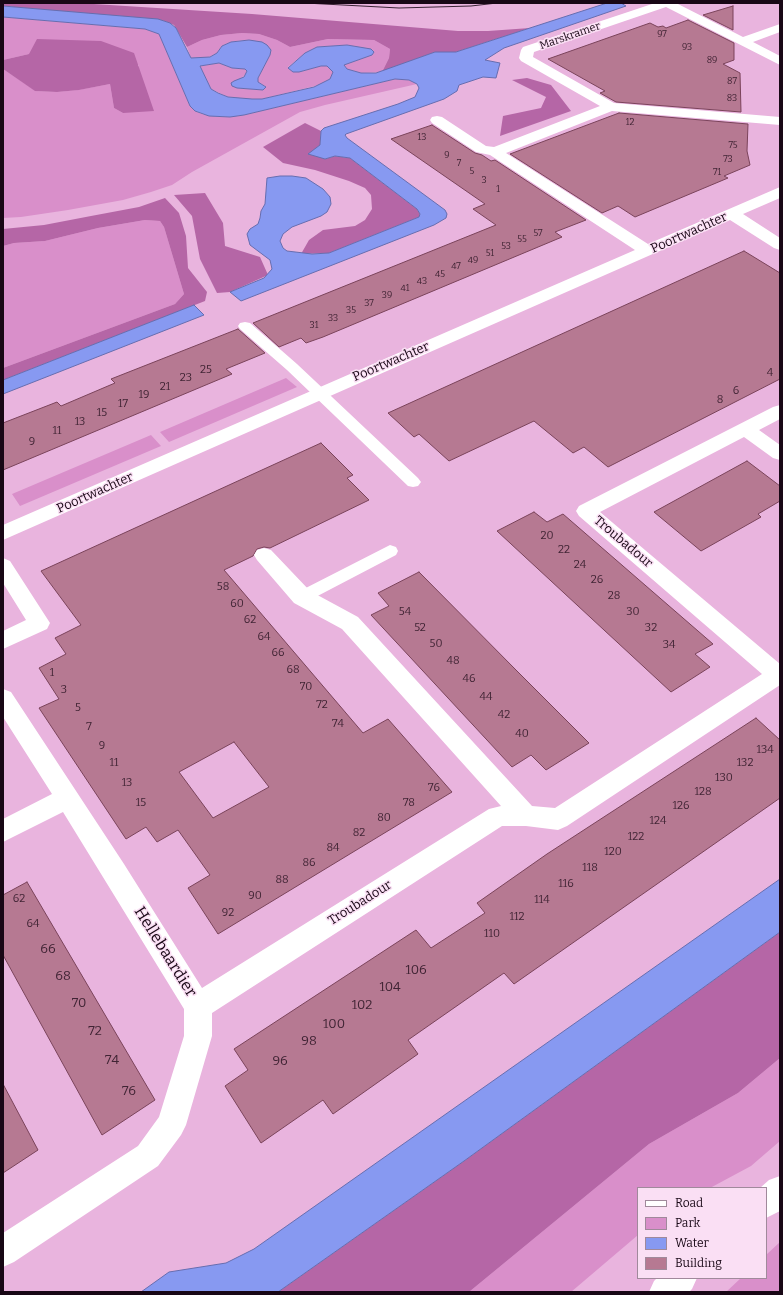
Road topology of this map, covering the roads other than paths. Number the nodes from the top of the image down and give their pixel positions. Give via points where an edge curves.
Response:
1 (667, 3) edge
2 (780, 28) edge
3 (744, 42) junction
4 (780, 61) edge
5 (611, 107) junction
6 (437, 120) dead end
7 (780, 121) edge
8 (495, 152) junction
9 (780, 192) edge
10 (732, 214) junction
11 (780, 245) edge
12 (648, 251) junction
13 (245, 326) dead end
14 (320, 393) junction
15 (780, 411) edge
16 (746, 430) junction
17 (780, 454) edge
18 (413, 482) dead end
19 (3, 533) edge
20 (390, 551) dead end
21 (264, 555) dead end
22 (3, 566) edge
23 (302, 597) junction
24 (3, 641) edge
25 (779, 674) edge
26 (3, 698) edge
27 (67, 798) junction
28 (526, 816) junction
29 (3, 832) edge
30 (198, 1006) junction
31 (780, 1191) edge
32 (767, 1202) edge
33 (3, 1251) edge
34 (680, 1279) edge
35 (665, 1292) edge

1 - 3 street
1 - 5 street, Marskramer via 528,50 526,58
2 - 3 street
3 - 4 street
5 - 7 street, Marskramer
5 - 8 street, Marskramer
6 - 8 street via 481,149
8 - 12 street
9 - 10 street, Poortwachter
10 - 11 street
10 - 12 street, Poortwachter
12 - 14 street, Poortwachter
13 - 14 lane
14 - 18 lane
14 - 19 street, Poortwachter
15 - 16 street, Troubadour
16 - 17 street
16 - 25 street, Troubadour via 586,511
20 - 23 lane
21 - 23 street
22 - 24 street via 39,623
23 - 28 street via 350,623
25 - 28 street, Troubadour via 558,819
26 - 27 street, Hellebaardier
27 - 29 street
27 - 30 street, Hellebaardier via 116,872
28 - 30 street, Troubadour via 498,816
30 - 33 street, Hellebaardier via 198,1036 171,1125 148,1156
31 - 32 street
34 - 35 street

